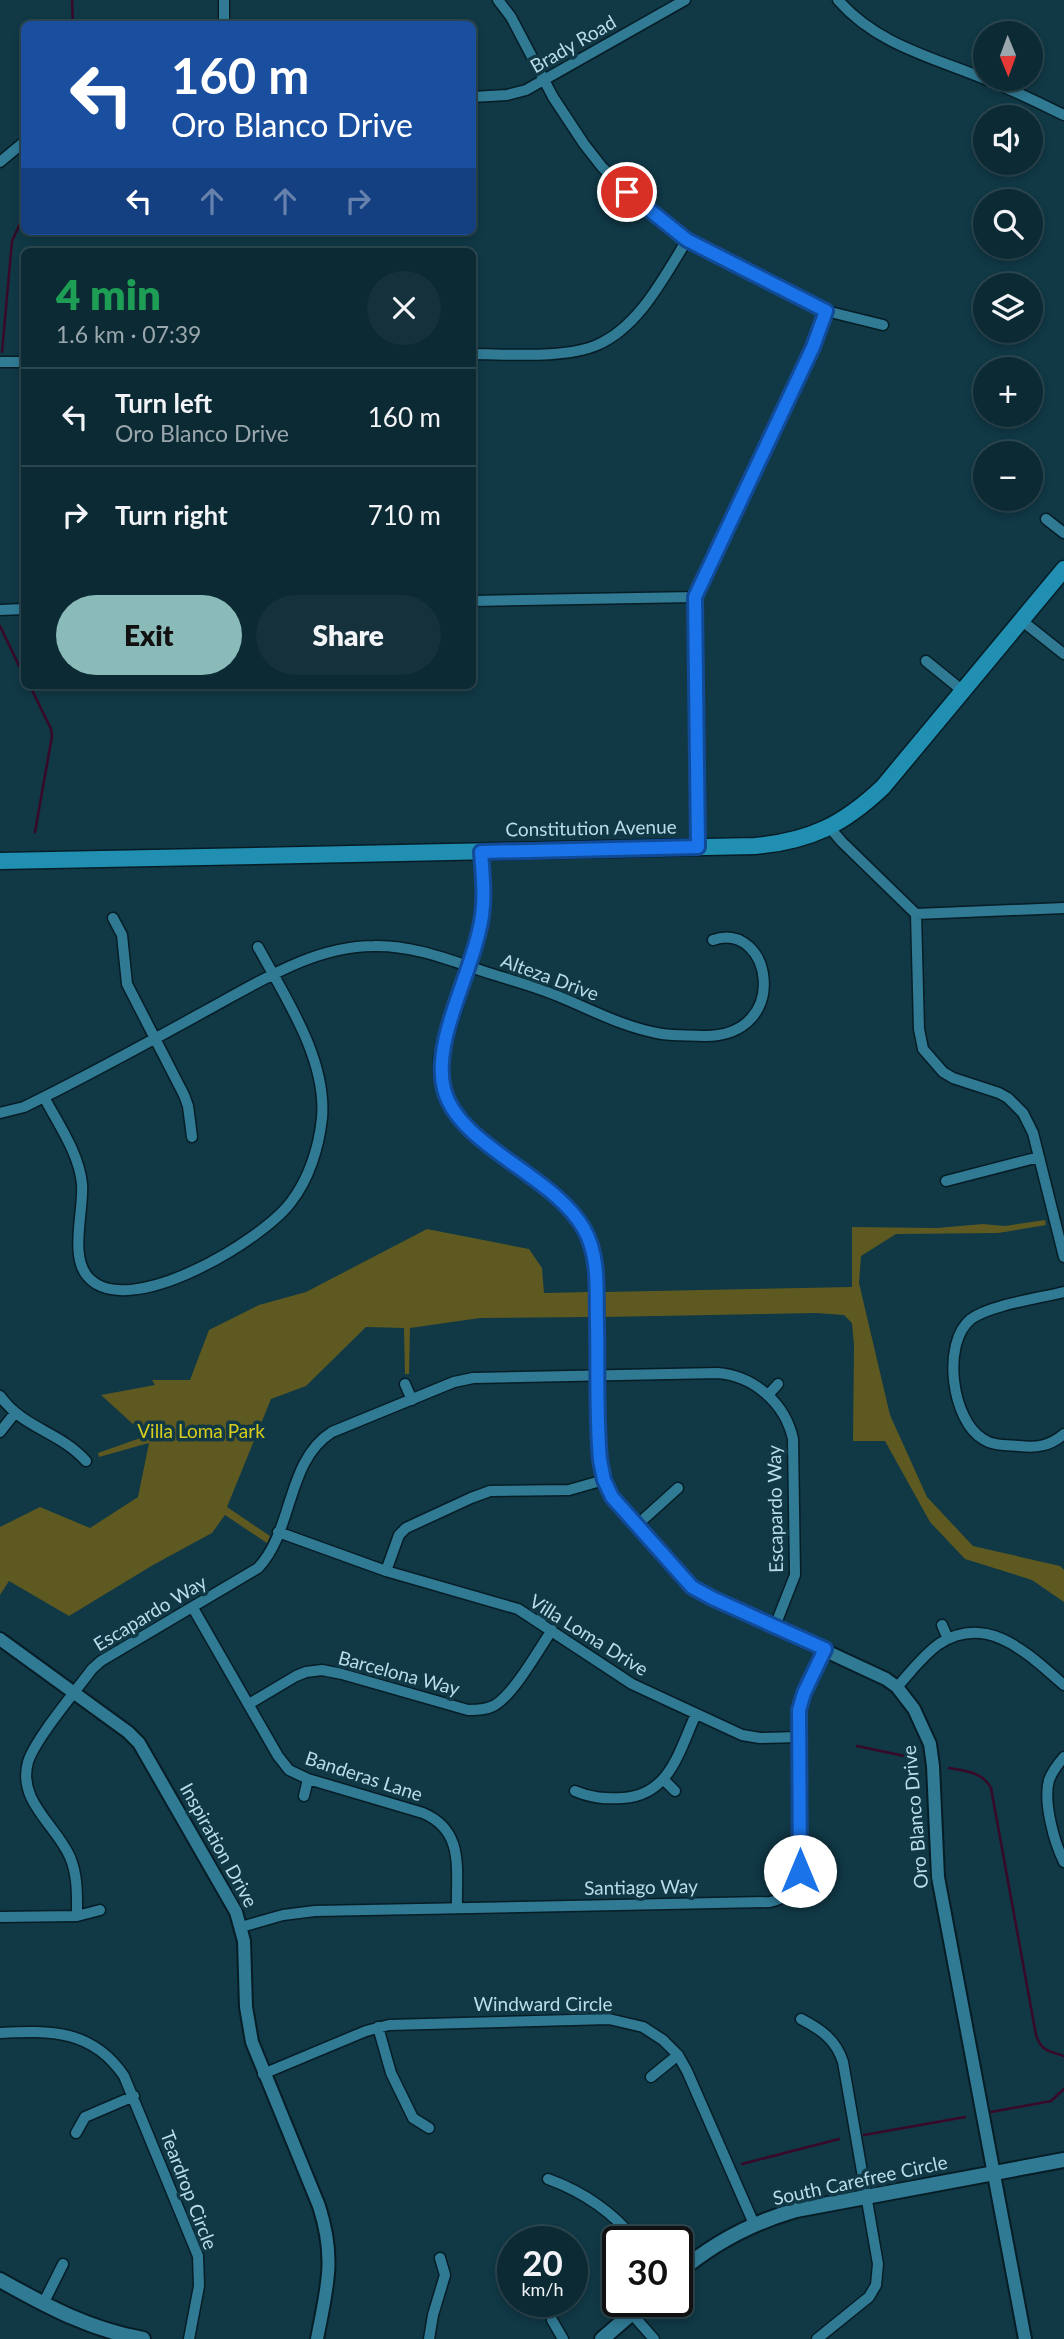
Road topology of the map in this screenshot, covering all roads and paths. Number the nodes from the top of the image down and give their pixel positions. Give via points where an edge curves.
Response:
1 (224, 0) edge
2 (498, 0) edge
3 (685, 0) edge
4 (838, 0) edge
5 (224, 21) edge
6 (545, 81) junction
7 (476, 97) edge
8 (1064, 115) edge
9 (21, 144) edge
10 (0, 162) edge
11 (687, 240) junction
12 (826, 311) junction
13 (883, 325) dead end
14 (476, 354) edge
15 (0, 362) edge
16 (21, 362) edge
17 (1046, 519) dead end
18 (1064, 533) edge
19 (1064, 569) edge
20 (695, 597) junction
21 (476, 601) edge
22 (21, 609) edge
23 (0, 610) edge
24 (1021, 620) junction
25 (1064, 654) edge
26 (926, 661) dead end
27 (963, 691) junction
28 (830, 828) junction
29 (698, 847) junction
30 (481, 852) junction
31 (0, 861) edge
32 (1064, 908) edge
33 (916, 914) junction
34 (113, 918) dead end
35 (713, 940) dead end
36 (258, 947) dead end
37 (470, 967) junction
38 (273, 975) junction
39 (155, 1039) junction
40 (44, 1097) junction
41 (0, 1113) edge
42 (192, 1137) dead end
43 (1039, 1157) junction
44 (946, 1181) dead end
45 (1064, 1257) edge
46 (1064, 1292) edge
47 (598, 1374) junction
48 (405, 1384) dead end
49 (778, 1384) dead end
50 (768, 1395) junction
51 (0, 1396) edge
52 (412, 1400) junction
53 (15, 1413) junction
54 (0, 1432) edge
55 (1064, 1434) edge
56 (86, 1461) dead end
57 (604, 1480) junction
58 (678, 1488) dead end
59 (637, 1524) junction
60 (278, 1532) junction
61 (386, 1571) junction
62 (550, 1607) dead end
63 (193, 1608) junction
64 (539, 1621) junction
65 (942, 1625) dead end
66 (775, 1626) junction
67 (552, 1630) junction
68 (0, 1639) edge
69 (948, 1639) junction
70 (825, 1649) junction
71 (1064, 1685) edge
72 (897, 1687) junction
73 (75, 1692) junction
74 (249, 1704) junction
75 (696, 1714) junction
76 (799, 1737) junction
77 (1064, 1757) edge
78 (308, 1779) junction
79 (664, 1780) junction
80 (575, 1791) dead end
81 (674, 1791) dead end
82 (304, 1796) dead end
83 (457, 1820) dead end
84 (446, 1828) junction
85 (1064, 1862) edge
86 (457, 1908) junction
87 (100, 1910) dead end
88 (78, 1916) junction
89 (0, 1917) edge
90 (241, 1927) junction
91 (802, 2019) dead end
92 (378, 2027) junction
93 (0, 2033) edge
94 (113, 2043) dead end
95 (104, 2053) junction
96 (678, 2055) junction
97 (263, 2074) junction
98 (651, 2077) dead end
99 (134, 2096) junction
100 (429, 2128) dead end
101 (76, 2133) dead end
102 (1064, 2160) edge
103 (992, 2174) junction
104 (548, 2179) dead end
105 (867, 2196) junction
106 (754, 2224) junction
107 (622, 2226) edge
108 (440, 2258) dead end
109 (693, 2261) edge
110 (63, 2264) dead end
111 (0, 2280) edge
112 (43, 2304) junction
113 (628, 2317) edge
114 (635, 2317) edge
115 (552, 2320) dead end
116 (144, 2339) edge
117 (189, 2339) edge
118 (317, 2339) edge
119 (429, 2339) edge
120 (563, 2339) edge
121 (601, 2339) edge
122 (654, 2339) edge
123 (817, 2339) edge
124 (1025, 2339) edge

1 - 5 street
2 - 6 street
3 - 6 street, Brady Road
4 - 8 street via 848,12 919,56 990,81
6 - 7 street, Brady Road via 507,95
6 - 11 street via 602,167
9 - 10 street
11 - 12 street
11 - 14 street via 652,295 609,339 568,352
12 - 13 street
12 - 20 street
15 - 16 street
17 - 18 street
19 - 24 main road, Constitution Avenue
20 - 21 street
20 - 29 street
22 - 23 street
24 - 25 street
24 - 27 main road, Constitution Avenue
26 - 27 street
27 - 28 main road, Constitution Avenue via 883,787
28 - 29 main road, Constitution Avenue via 774,844
28 - 33 street
29 - 30 main road, Constitution Avenue
30 - 31 main road, Constitution Avenue
30 - 37 street, Oro Blanco Drive via 483,913
32 - 33 street
33 - 43 street via 923,1049 953,1078 999,1093 1017,1105 1029,1122
34 - 39 street via 122,935 127,984
35 - 37 street, Alteza Drive via 725,936 748,947 760,961 764,981 761,1002 750,1020 733,1031 713,1035 675,1035 634,1027 544,990
36 - 38 street
37 - 38 street, Alteza Drive via 412,949 363,946 325,953
37 - 47 street, Oro Blanco Drive via 441,1056 444,1093 463,1124 559,1198 584,1230 595,1262
38 - 39 street, Alteza Drive
38 - 40 street via 317,1069 321,1126 312,1163 291,1202 255,1237 203,1267 132,1290 111,1290 87,1277 79,1259 83,1194 78,1164
39 - 40 street, Alteza Drive
39 - 42 street via 188,1106
40 - 41 street, Alteza Drive
43 - 44 street
43 - 45 street
46 - 55 street via 972,1318 957,1341 952,1362 965,1421 984,1441 1032,1447 1049,1444
47 - 50 street, Escapardo Way via 729,1374
47 - 52 street, Escapardo Way via 473,1378
47 - 57 street, Oro Blanco Drive via 598,1447
48 - 52 street
49 - 50 street
50 - 66 street, Escapardo Way via 787,1422 794,1448 795,1575
51 - 53 street
52 - 60 street, Escapardo Way via 332,1432 317,1443
53 - 54 street
53 - 56 street via 72,1446
57 - 59 street, Oro Blanco Drive via 612,1497
57 - 61 street via 575,1489 500,1490 471,1498 406,1528
58 - 59 street
59 - 66 street, Oro Blanco Drive via 692,1587
60 - 61 street, Villa Loma Drive
60 - 63 street, Escapardo Way via 258,1568
61 - 64 street, Villa Loma Drive via 519,1609
62 - 64 street
63 - 73 street, Escapardo Way via 110,1654
63 - 74 street, Banderas Lane
64 - 67 street, Villa Loma Drive
65 - 69 street
66 - 70 street, Oro Blanco Drive
67 - 74 street, Barcelona Way via 503,1699 477,1710 314,1665
67 - 75 street, Villa Loma Drive via 632,1685
68 - 73 street, Inspiration Drive
69 - 71 street via 981,1633 1006,1640
69 - 72 street
70 - 72 street, Oro Blanco Drive
70 - 76 street, Santiago Way via 801,1702
72 - 103 street, Oro Blanco Drive via 914,1709 930,1744 938,1877
73 - 88 street, Escapardo Way via 33,1750 26,1772 33,1804 71,1861
73 - 90 street, Inspiration Drive via 128,1731 146,1753 232,1902
74 - 78 street, Banderas Lane via 284,1764
75 - 76 street, Villa Loma Drive via 751,1737
75 - 79 street
76 - 86 street, Santiago Way via 800,1871 796,1886 778,1900
77 - 85 street via 1047,1790
78 - 82 street
78 - 84 street, Banderas Lane via 422,1813
79 - 80 street via 631,1797 593,1798
79 - 81 street
83 - 84 street
84 - 86 street via 456,1857
86 - 90 street, Santiago Way via 307,1912
87 - 88 street
88 - 89 street
90 - 97 street, Inspiration Drive via 247,2016
91 - 105 street via 829,2036 840,2053
92 - 96 street, Windward Circle via 620,2020 653,2033
92 - 97 street, Windward Circle
92 - 100 street via 391,2073 413,2118
93 - 95 street, Teardrop Circle via 70,2035
94 - 95 street
95 - 99 street, Teardrop Circle
96 - 98 street
96 - 106 street, Windward Circle
97 - 118 street, Inspiration Drive via 327,2232 329,2273
99 - 101 street via 85,2117
99 - 117 street, Teardrop Circle via 198,2256 199,2286
102 - 103 main road, South Carefree Circle
103 - 105 main road, South Carefree Circle
103 - 124 street, Oro Blanco Drive
104 - 107 street via 585,2195
105 - 106 main road, South Carefree Circle
105 - 123 street via 878,2264 876,2285 869,2297
106 - 109 main road, South Carefree Circle
108 - 119 street via 445,2275
110 - 112 street
111 - 112 main road
112 - 116 main road via 98,2328
113 - 121 main road
114 - 122 street
115 - 120 street

